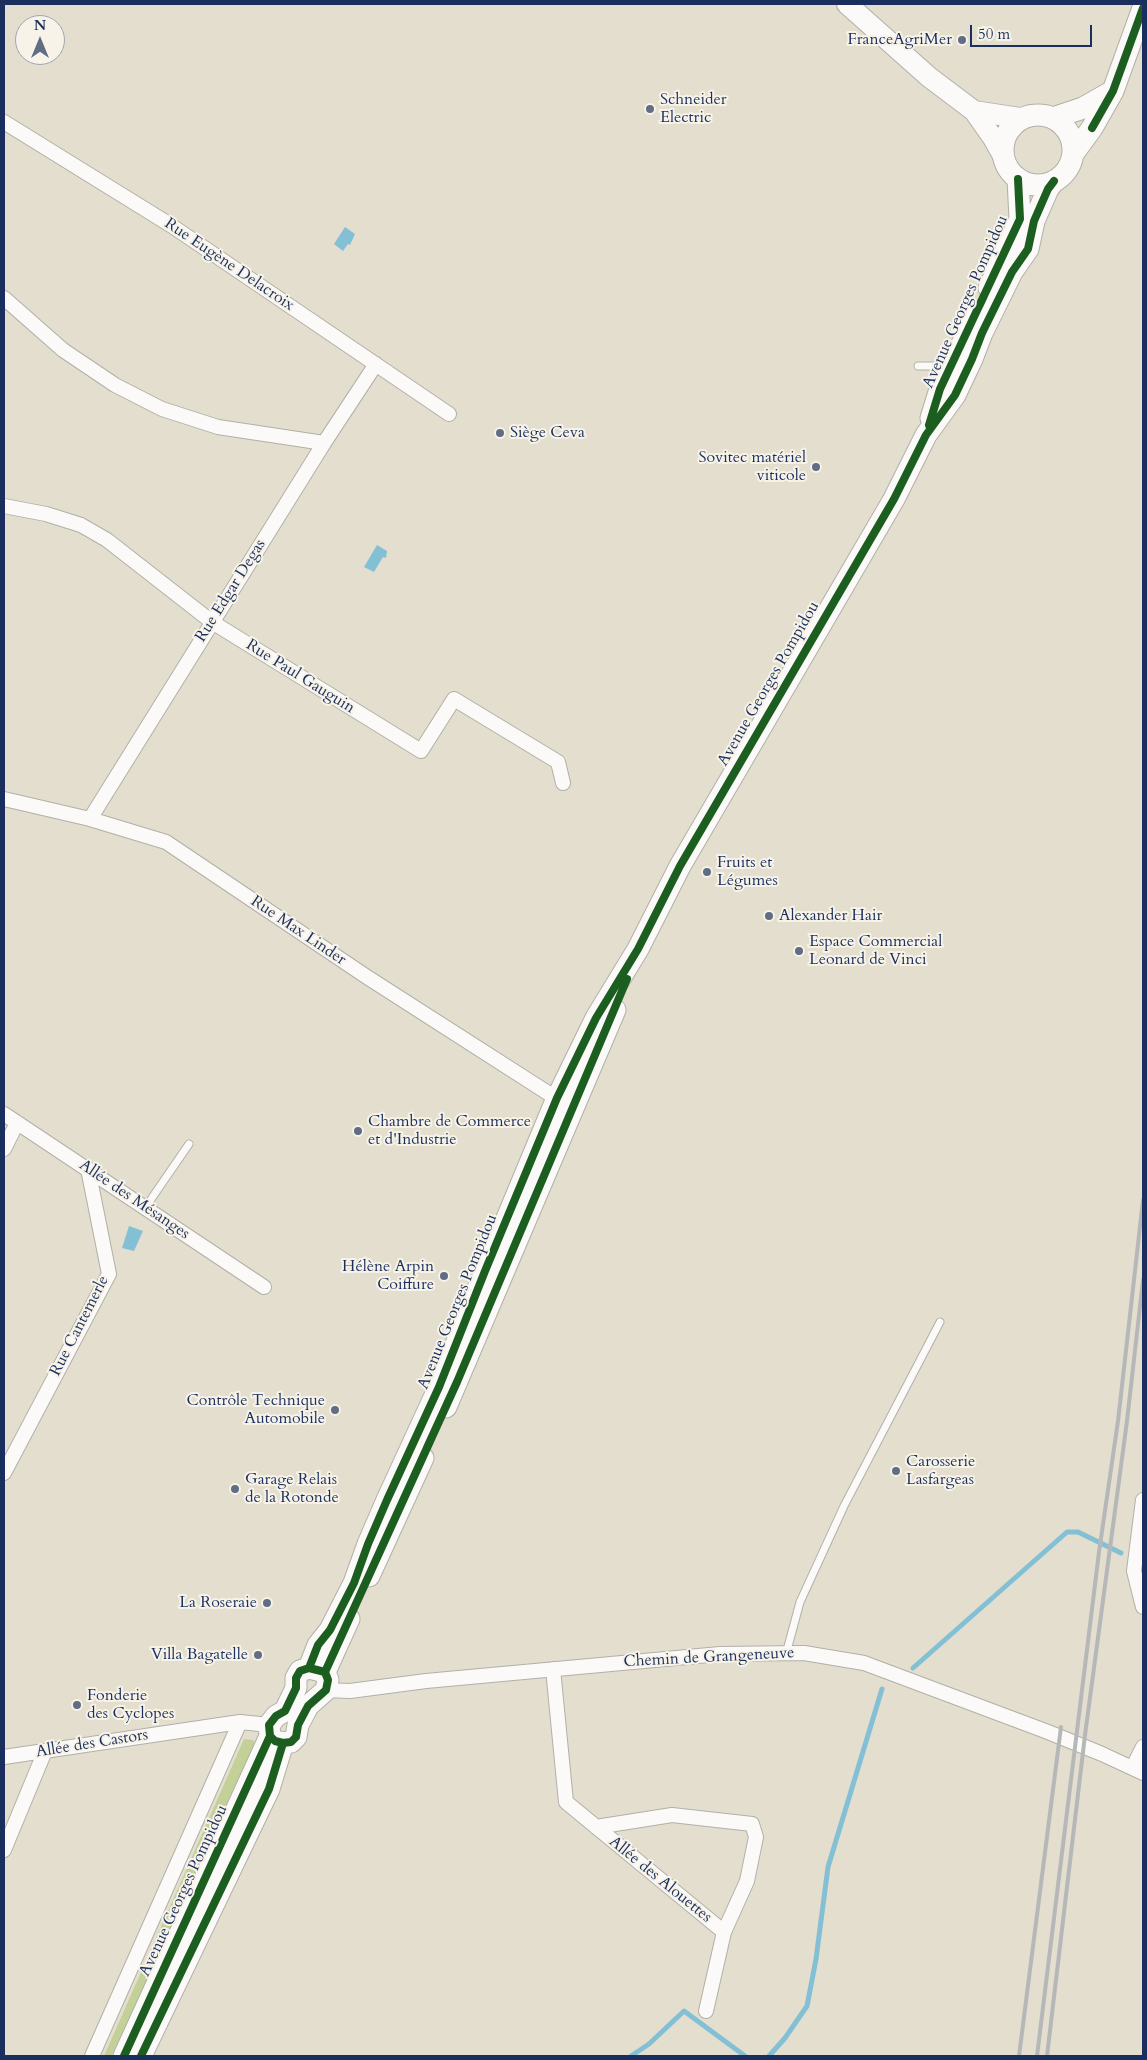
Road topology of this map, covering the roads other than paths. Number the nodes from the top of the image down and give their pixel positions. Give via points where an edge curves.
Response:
1 (855, 6) edge
2 (1143, 8) edge
3 (1113, 91) junction
4 (974, 111) junction
5 (1020, 118) junction
6 (1053, 118) junction
7 (4, 122) edge
8 (1073, 154) junction
9 (1003, 156) junction
10 (1018, 179) junction
11 (1054, 181) junction
12 (4, 298) edge
13 (976, 349) junction
14 (376, 364) junction
15 (918, 366) dead end
16 (951, 366) junction
17 (449, 414) dead end
18 (926, 435) junction
19 (324, 443) junction
20 (4, 506) edge
21 (212, 622) junction
22 (563, 783) dead end
23 (4, 799) edge
24 (90, 820) junction
25 (564, 1104) junction
26 (4, 1114) edge
27 (17, 1123) junction
28 (189, 1144) dead end
29 (4, 1149) edge
30 (88, 1169) junction
31 (145, 1208) junction
32 (264, 1286) dead end
33 (940, 1322) dead end
34 (4, 1473) edge
35 (1143, 1500) edge
36 (1143, 1607) edge
37 (786, 1654) junction
38 (552, 1669) junction
39 (320, 1677) junction
40 (240, 1722) junction
41 (274, 1735) junction
42 (1143, 1746) edge
43 (45, 1751) junction
44 (4, 1757) edge
45 (1138, 1770) edge
46 (596, 1827) junction
47 (4, 1850) edge
48 (724, 1932) junction
49 (706, 2011) dead end
50 (92, 2056) edge
51 (124, 2056) edge
52 (141, 2056) edge

1 - 4 main road via 928,77
2 - 3 main road
3 - 6 main road via 1082,108
3 - 8 main road
4 - 5 main road
4 - 9 main road
5 - 6 main road via 1042,114
5 - 9 main road via 1005,135
6 - 8 main road via 1069,133
7 - 14 street, Rue Eugène Delacroix via 172,226
8 - 11 main road via 1067,170
9 - 10 main road via 1006,167
10 - 11 main road via 1033,185
10 - 16 main road, Avenue Georges Pompidou via 1020,219
11 - 13 main road, Avenue Georges Pompidou via 1034,221 1028,249 1012,272
12 - 19 street via 63,350 114,385 162,409 218,428
13 - 16 lane
13 - 18 main road, Avenue Georges Pompidou via 955,395
14 - 17 street, Rue Eugène Delacroix
14 - 19 street, Rue Edgar Degas
15 - 16 lane
16 - 18 main road, Avenue Georges Pompidou via 940,389
18 - 25 main road, Avenue Georges Pompidou via 894,499 680,866 638,949 596,1018
19 - 21 street, Rue Edgar Degas
20 - 21 street, Rue Paul Gauguin via 81,525 107,540
21 - 22 street, Rue Paul Gauguin via 421,752 454,699 558,762
21 - 24 street, Rue Edgar Degas
23 - 24 street, Rue Max Linder
24 - 25 street, Rue Max Linder via 166,842
25 - 39 main road, Avenue Georges Pompidou via 387,1500 354,1583 330,1630 318,1645
26 - 27 street, Allée des Mésanges
27 - 29 street
27 - 30 street, Allée des Mésanges
28 - 31 lane
30 - 31 street, Allée des Mésanges
30 - 34 street, Rue Cantemerle via 109,1274
31 - 32 street, Allée des Mésanges
33 - 37 lane via 844,1506 800,1602
35 - 36 street via 1134,1570
37 - 38 street, Chemin de Grangeneuve via 720,1654
37 - 45 street, Chemin de Grangeneuve via 804,1653 864,1663 1048,1732
38 - 39 street, Chemin de Grangeneuve via 350,1690
38 - 46 street, Allée des Alouettes via 566,1802
39 - 41 main road, Avenue Georges Pompidou via 298,1725 296,1737 291,1742
39 - 41 main road, Avenue Georges Pompidou via 300,1671 285,1711 276,1716
40 - 41 street, Allée des Castors
40 - 43 street, Allée des Castors
40 - 50 street
41 - 51 main road, Avenue Georges Pompidou
41 - 52 main road, Avenue Georges Pompidou via 269,1789
42 - 45 street, Chemin de Grangeneuve
43 - 44 street, Allée des Castors
43 - 47 street
46 - 48 street, Allée des Alouettes
46 - 48 street, Allée des Alouettes via 672,1815 752,1824 756,1837 747,1881
48 - 49 street, Allée des Alouettes

